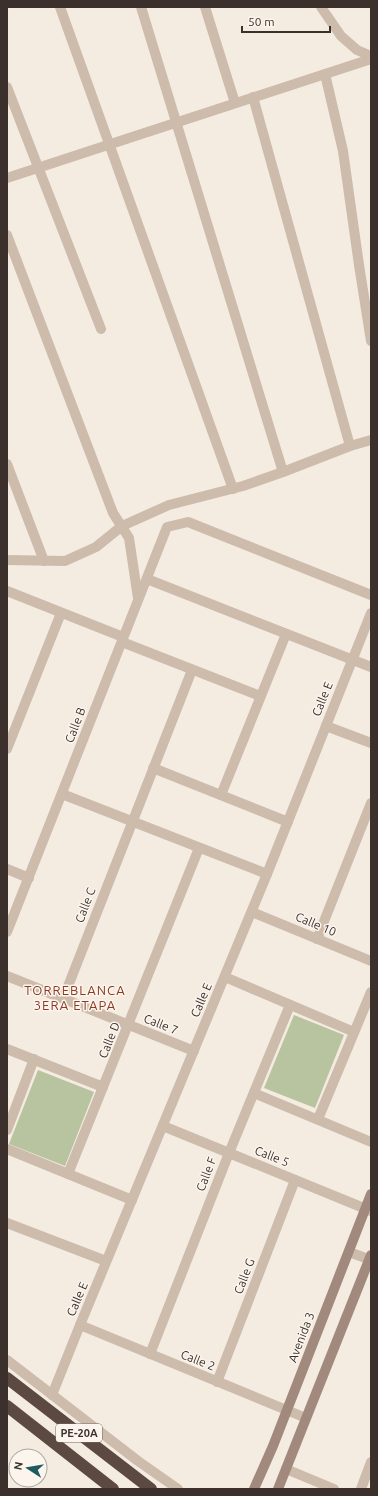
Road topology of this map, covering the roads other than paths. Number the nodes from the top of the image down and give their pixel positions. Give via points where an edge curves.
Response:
1 (60, 7) edge
2 (141, 7) edge
3 (205, 7) edge
4 (322, 7) edge
5 (371, 58) edge
6 (325, 74) junction
7 (7, 87) edge
8 (253, 97) junction
9 (235, 103) junction
10 (177, 122) junction
11 (110, 144) junction
12 (38, 168) junction
13 (7, 178) edge
14 (7, 235) edge
15 (101, 329) dead end
16 (371, 341) edge
17 (371, 440) edge
18 (350, 446) junction
19 (7, 466) edge
20 (283, 472) junction
21 (232, 489) junction
22 (122, 526) junction
23 (7, 560) edge
24 (44, 561) junction
25 (146, 579) junction
26 (7, 591) edge
27 (371, 595) edge
28 (138, 600) junction
29 (62, 613) junction
30 (371, 613) edge
31 (286, 634) junction
32 (122, 640) junction
33 (352, 660) junction
34 (371, 667) edge
35 (192, 670) junction
36 (260, 696) junction
37 (326, 726) junction
38 (371, 743) edge
39 (7, 749) edge
40 (153, 768) junction
41 (62, 794) junction
42 (221, 795) junction
43 (371, 803) edge
44 (132, 821) junction
45 (288, 822) junction
46 (199, 848) junction
47 (7, 869) edge
48 (267, 874) junction
49 (29, 878) junction
50 (252, 912) junction
51 (7, 932) edge
52 (317, 939) junction
53 (371, 961) edge
54 (7, 976) edge
55 (224, 977) junction
56 (371, 992) edge
57 (63, 999) junction
58 (290, 1005) junction
59 (128, 1025) junction
60 (354, 1032) junction
61 (7, 1049) edge
62 (194, 1051) junction
63 (34, 1060) junction
64 (103, 1087) junction
65 (254, 1092) junction
66 (318, 1119) junction
67 (163, 1126) junction
68 (7, 1130) edge
69 (371, 1142) edge
70 (7, 1149) edge
71 (229, 1153) junction
72 (68, 1174) junction
73 (295, 1180) junction
74 (371, 1194) edge
75 (132, 1200) junction
76 (368, 1210) edge
77 (7, 1223) edge
78 (349, 1252) junction
79 (370, 1258) edge
80 (106, 1261) junction
81 (80, 1325) junction
82 (150, 1354) junction
83 (7, 1360) edge
84 (7, 1378) edge
85 (217, 1382) junction
86 (52, 1395) junction
87 (7, 1406) edge
88 (287, 1411) junction
89 (306, 1418) junction
90 (371, 1462) edge
91 (286, 1469) junction
92 (113, 1489) edge
93 (152, 1489) edge
94 (178, 1489) edge
95 (254, 1489) edge
96 (278, 1489) edge
97 (334, 1489) edge
98 (361, 1489) edge

1 - 11 street
2 - 10 street
3 - 9 street
4 - 5 street via 341,36
5 - 6 street
6 - 8 street
6 - 16 street via 343,151
7 - 12 street
8 - 9 street
8 - 18 street
9 - 10 street
10 - 11 street
10 - 20 street
11 - 12 street
11 - 21 street
12 - 13 street
12 - 15 street
14 - 22 street via 113,513
17 - 18 street
18 - 20 street
19 - 24 street
20 - 21 street
21 - 22 street via 169,505
22 - 24 street via 96,546 65,561
22 - 28 street via 129,538
23 - 24 street
25 - 27 street, Calle B via 167,527 188,522
25 - 28 street, Calle B
25 - 31 street
26 - 29 street
28 - 32 street, Calle B
29 - 32 street
29 - 39 street
30 - 33 street, Calle E
31 - 33 street
31 - 36 street
32 - 35 street
32 - 41 street, Calle B
33 - 34 street
33 - 37 street, Calle E
35 - 36 street
35 - 40 street, Calle C
36 - 42 street
37 - 38 street
37 - 45 street, Calle E
40 - 42 street
40 - 44 street, Calle C
41 - 44 street
41 - 49 street, Calle B
42 - 45 street
43 - 52 street
44 - 46 street
44 - 57 street, Calle C
45 - 48 street, Calle E
46 - 48 street
46 - 59 street, Calle D
47 - 49 street
48 - 50 street, Calle E
49 - 51 street, Calle B
50 - 52 street, Calle 10
50 - 55 street, Calle E
52 - 53 street, Calle 10
54 - 57 street, Calle 7
55 - 58 street
55 - 62 street, Calle E
56 - 60 street
57 - 59 street, Calle 7
58 - 60 street
58 - 65 street, Calle F
59 - 62 street, Calle 7
59 - 64 street, Calle D
60 - 66 street
61 - 63 street
62 - 67 street, Calle E
63 - 64 street
63 - 68 street
64 - 72 street, Calle D
65 - 66 street
65 - 71 street, Calle F
66 - 69 street
67 - 71 street, Calle 5
67 - 75 street, Calle E
70 - 72 street
71 - 73 street, Calle 5
71 - 82 street, Calle F
72 - 75 street
73 - 76 street, Calle 5
73 - 85 street, Calle G
74 - 76 street, Avenida 3
75 - 80 street, Calle E
76 - 78 street, Avenida 3
77 - 80 street
78 - 79 street
78 - 88 street, Avenida 3
79 - 89 street
80 - 81 street, Calle E
81 - 82 street, Calle 2
81 - 86 street, Calle E
82 - 85 street, Calle 2
83 - 86 street
84 - 93 highway, PE-20A
85 - 88 street, Calle 2
86 - 94 street
87 - 92 highway, PE-20A
88 - 89 street, Calle 2
88 - 95 street, Avenida 3
89 - 91 street
90 - 98 street
91 - 96 street
91 - 97 street

